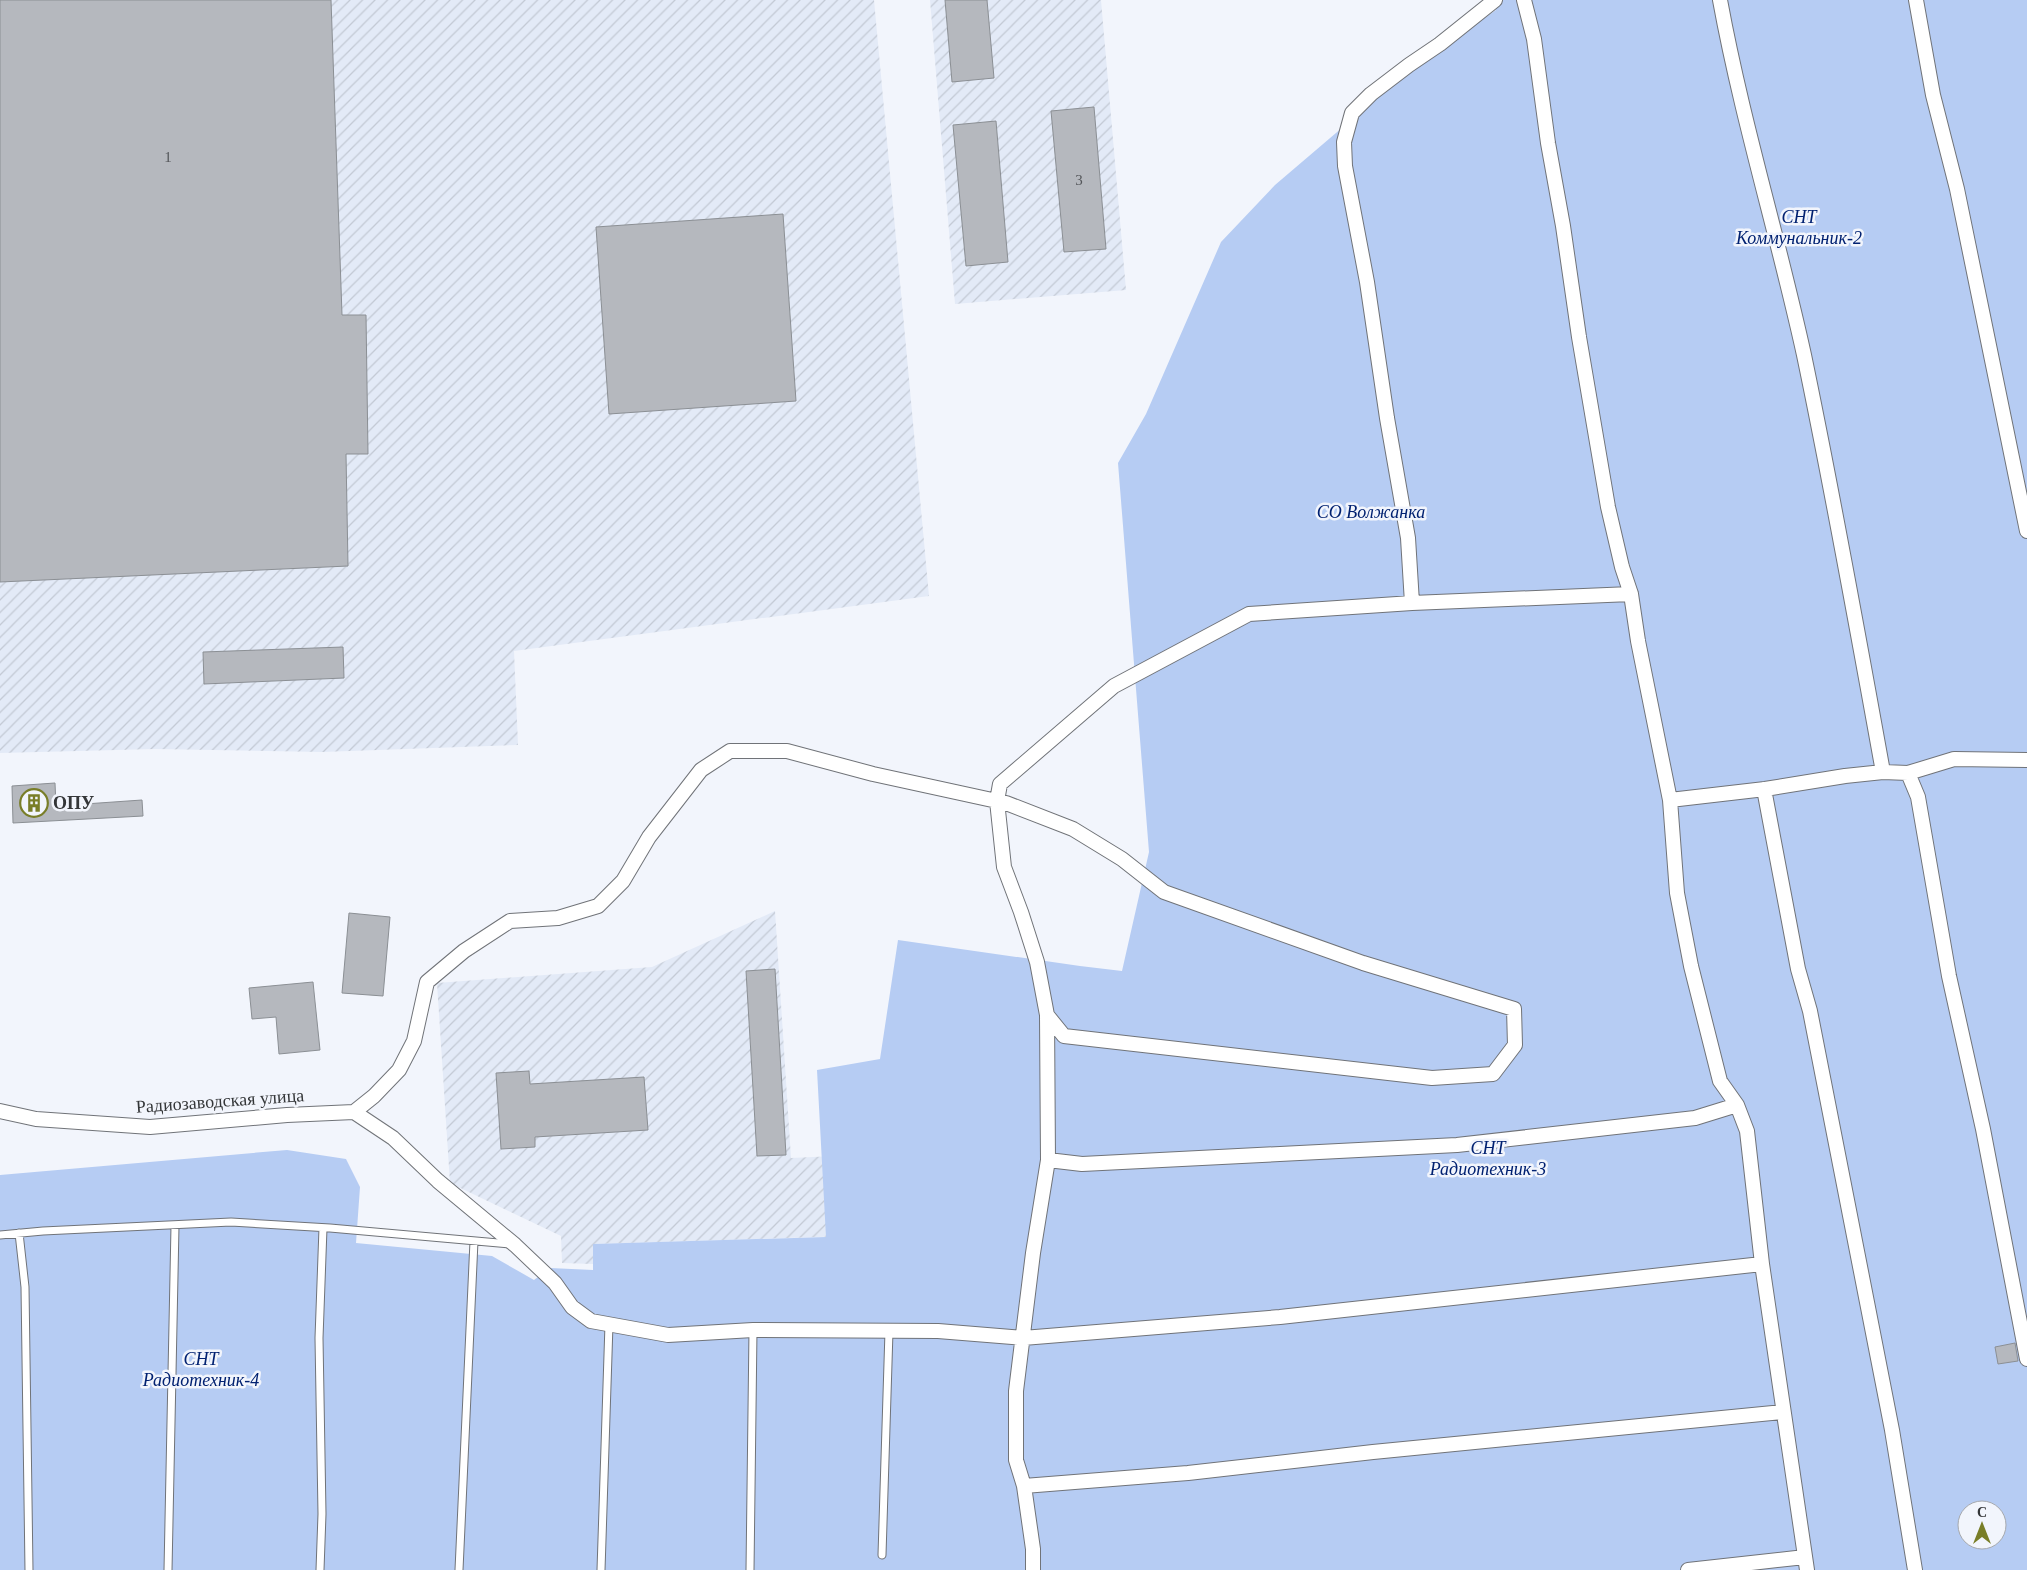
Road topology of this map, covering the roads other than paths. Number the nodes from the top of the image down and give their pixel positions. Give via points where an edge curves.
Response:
1 (1495, 0) edge
2 (1524, 0) edge
3 (1720, 0) edge
4 (1916, 0) edge
5 (2027, 531) edge
6 (1631, 594) junction
7 (1412, 603) junction
8 (2027, 760) edge
9 (1883, 772) junction
10 (1908, 773) junction
11 (1764, 789) junction
12 (1670, 800) junction
13 (997, 801) junction
14 (1047, 1015) junction
15 (1736, 1105) junction
16 (0, 1111) edge
17 (354, 1112) junction
18 (1048, 1160) junction
19 (175, 1226) junction
20 (323, 1228) junction
21 (19, 1233) junction
22 (0, 1235) edge
23 (474, 1241) junction
24 (515, 1245) junction
25 (1762, 1264) junction
26 (609, 1324) junction
27 (753, 1330) junction
28 (889, 1331) junction
29 (1022, 1338) junction
30 (2027, 1359) edge
31 (1783, 1412) junction
32 (1024, 1486) junction
33 (882, 1555) dead end
34 (1806, 1564) edge
35 (29, 1570) edge
36 (168, 1570) edge
37 (320, 1570) edge
38 (459, 1570) edge
39 (601, 1570) edge
40 (750, 1570) edge
41 (1033, 1570) edge
42 (1688, 1570) edge
43 (1915, 1570) edge

1 - 7 street via 1371,94 1352,113 1344,142 1345,166 1408,538
2 - 6 street via 1534,39 1608,507
3 - 9 street via 1739,97 1803,354 1844,553
4 - 5 street via 1932,95 1956,189
6 - 7 street
6 - 12 street
7 - 13 street via 1249,614 1114,686 1000,784
8 - 10 street via 1954,759
9 - 10 street
9 - 11 street
10 - 30 street via 1918,797 1949,976 1983,1128
11 - 12 street
11 - 43 street via 1892,1430
12 - 15 street via 1677,893 1691,966 1720,1081
13 - 14 street via 1004,867 1037,962
13 - 14 street via 1073,829 1122,859 1164,892 1364,962 1514,1008 1515,1045 1493,1074 1432,1078 1064,1036
13 - 17 street via 787,751 730,751 701,770 649,837 623,881 598,906 558,918 510,921 464,951 427,982 414,1041 399,1070
14 - 18 street
15 - 18 street via 1695,1118 1457,1145 1082,1164
15 - 25 street via 1747,1131
16 - 17 street, Радиозаводская улица via 36,1119 150,1127
17 - 24 street via 393,1138 438,1181
18 - 29 street
19 - 20 lane via 231,1222
19 - 21 lane
19 - 36 lane
20 - 23 lane
20 - 37 lane via 319,1338
21 - 22 lane
21 - 35 lane via 25,1287
23 - 24 lane
23 - 38 lane
24 - 26 street via 555,1283 572,1307 591,1321
25 - 29 street via 1280,1317
25 - 31 street
26 - 27 street via 668,1335
26 - 39 lane
27 - 28 street
27 - 40 lane
28 - 29 street via 938,1331
28 - 33 lane
29 - 32 street via 1016,1391 1016,1460
31 - 32 street via 1188,1473
31 - 34 street
32 - 41 street
34 - 42 street

